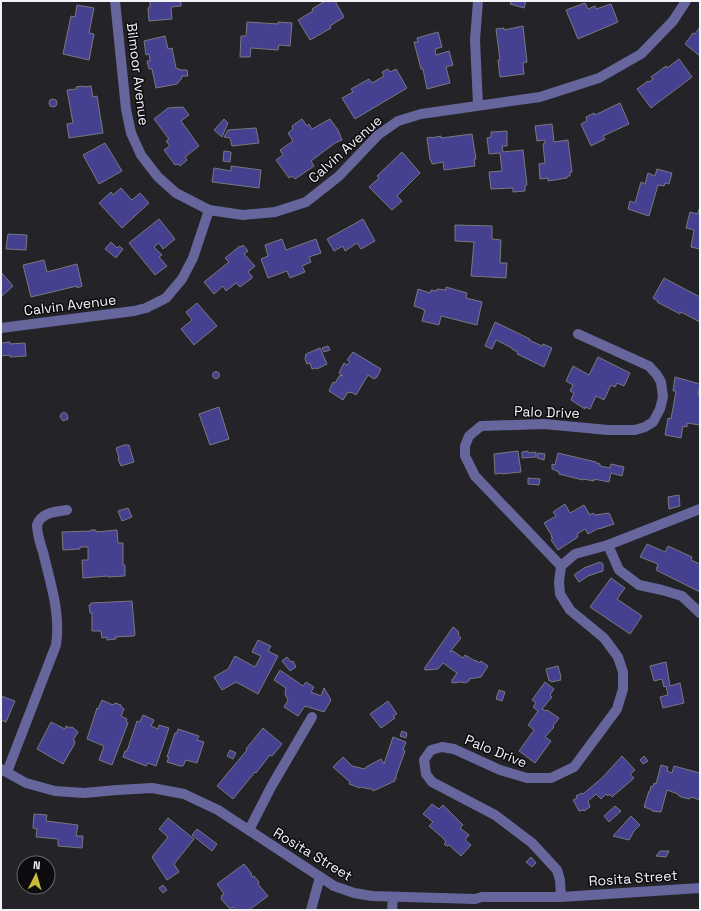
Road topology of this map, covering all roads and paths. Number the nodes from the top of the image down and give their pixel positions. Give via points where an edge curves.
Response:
1 (115, 1) edge
2 (478, 1) edge
3 (686, 1) edge
4 (478, 106) junction
5 (209, 210) junction
6 (1, 328) edge
7 (578, 334) dead end
8 (700, 509) edge
9 (67, 510) dead end
10 (608, 545) junction
11 (561, 566) junction
12 (700, 613) edge
13 (312, 717) dead end
14 (4, 771) edge
15 (249, 830) junction
16 (320, 877) junction
17 (700, 888) edge
18 (393, 897) junction
19 (561, 897) junction
20 (311, 910) edge
21 (392, 910) edge

1 - 5 street, Bilmoor Avenue via 126,109 136,144 158,177 176,193
2 - 4 street via 475,40
3 - 4 street, Calvin Avenue via 673,21 641,54 599,78 540,97
4 - 5 street, Calvin Avenue via 421,114 398,122 378,135 338,176 306,202 275,212 250,215
5 - 6 street, Calvin Avenue via 193,258 182,278 166,298 134,311
7 - 11 street, Palo Drive via 649,366 657,375 661,382 662,397 660,409 652,422 635,430 544,424 481,426 469,436 464,446 465,456 475,476
8 - 10 street
9 - 14 street via 40,517 37,525 54,600 58,637
10 - 11 street via 575,554
10 - 12 street via 619,570 639,585 682,596
11 - 19 street, Palo Drive via 560,594 570,610 604,638 618,657 623,672 623,689 618,709 574,767 551,778 527,778 500,770 454,749 442,747 431,750 424,760 426,774 432,782 495,815 532,843 557,870
13 - 15 street
14 - 15 street, Rosita Street via 26,783 55,791 84,793 152,788 184,794 218,810
15 - 16 street, Rosita Street
16 - 18 street, Rosita Street via 354,894
16 - 20 street
17 - 19 street, Rosita Street
18 - 19 street, Rosita Street
18 - 21 street

